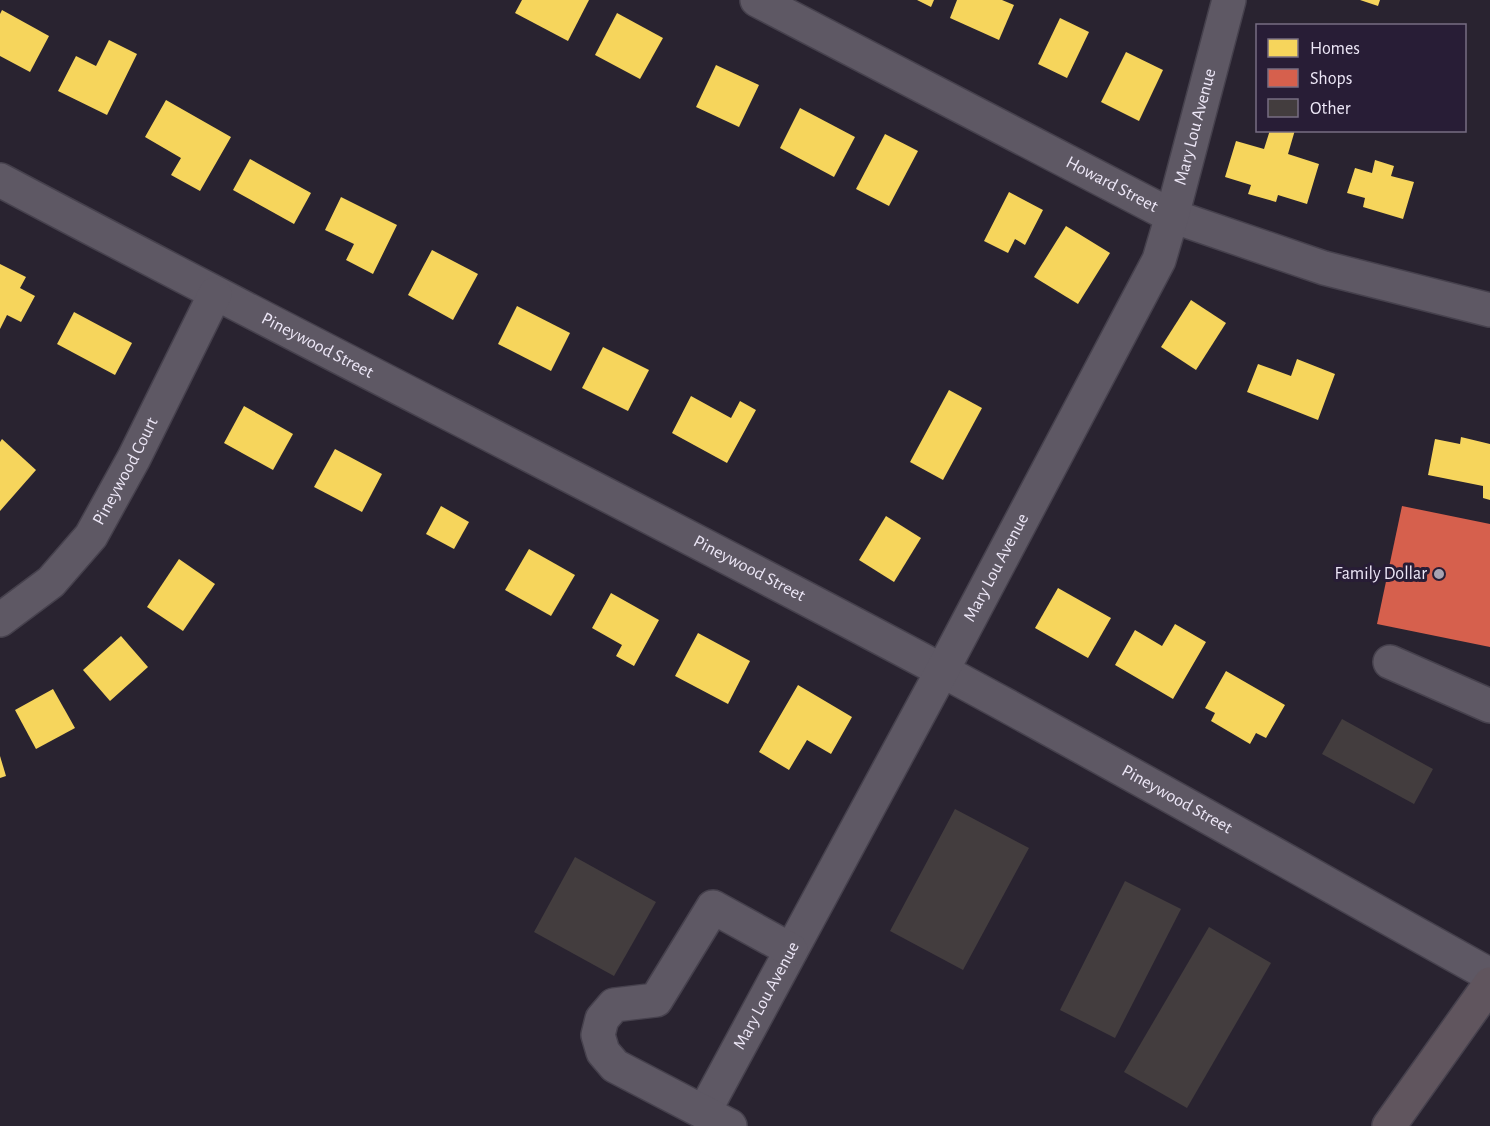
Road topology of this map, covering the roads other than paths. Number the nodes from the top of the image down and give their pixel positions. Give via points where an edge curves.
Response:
1 (757, 0) edge
2 (1229, 0) edge
3 (0, 180) edge
4 (1172, 216) junction
5 (215, 294) junction
6 (1490, 310) edge
7 (0, 620) edge
8 (1390, 662) dead end
9 (942, 671) junction
10 (1490, 706) edge
11 (791, 950) junction
12 (1490, 975) edge
13 (1490, 984) edge
14 (717, 1119) edge
15 (1389, 1126) edge

1 - 4 street, Howard Street
2 - 4 street, Mary Lou Avenue
3 - 5 street, Pineywood Street
4 - 6 street, Howard Street via 1324,268
4 - 9 street, Mary Lou Avenue via 1159,260
5 - 7 street, Pineywood Court via 91,536 51,582
5 - 9 street, Pineywood Street via 482,429
8 - 10 street
9 - 11 street, Mary Lou Avenue
9 - 12 street, Pineywood Street
11 - 14 street, Mary Lou Avenue
11 - 14 street via 713,907 656,1000 614,1005 602,1019 598,1035 603,1052 615,1066
13 - 15 main road

